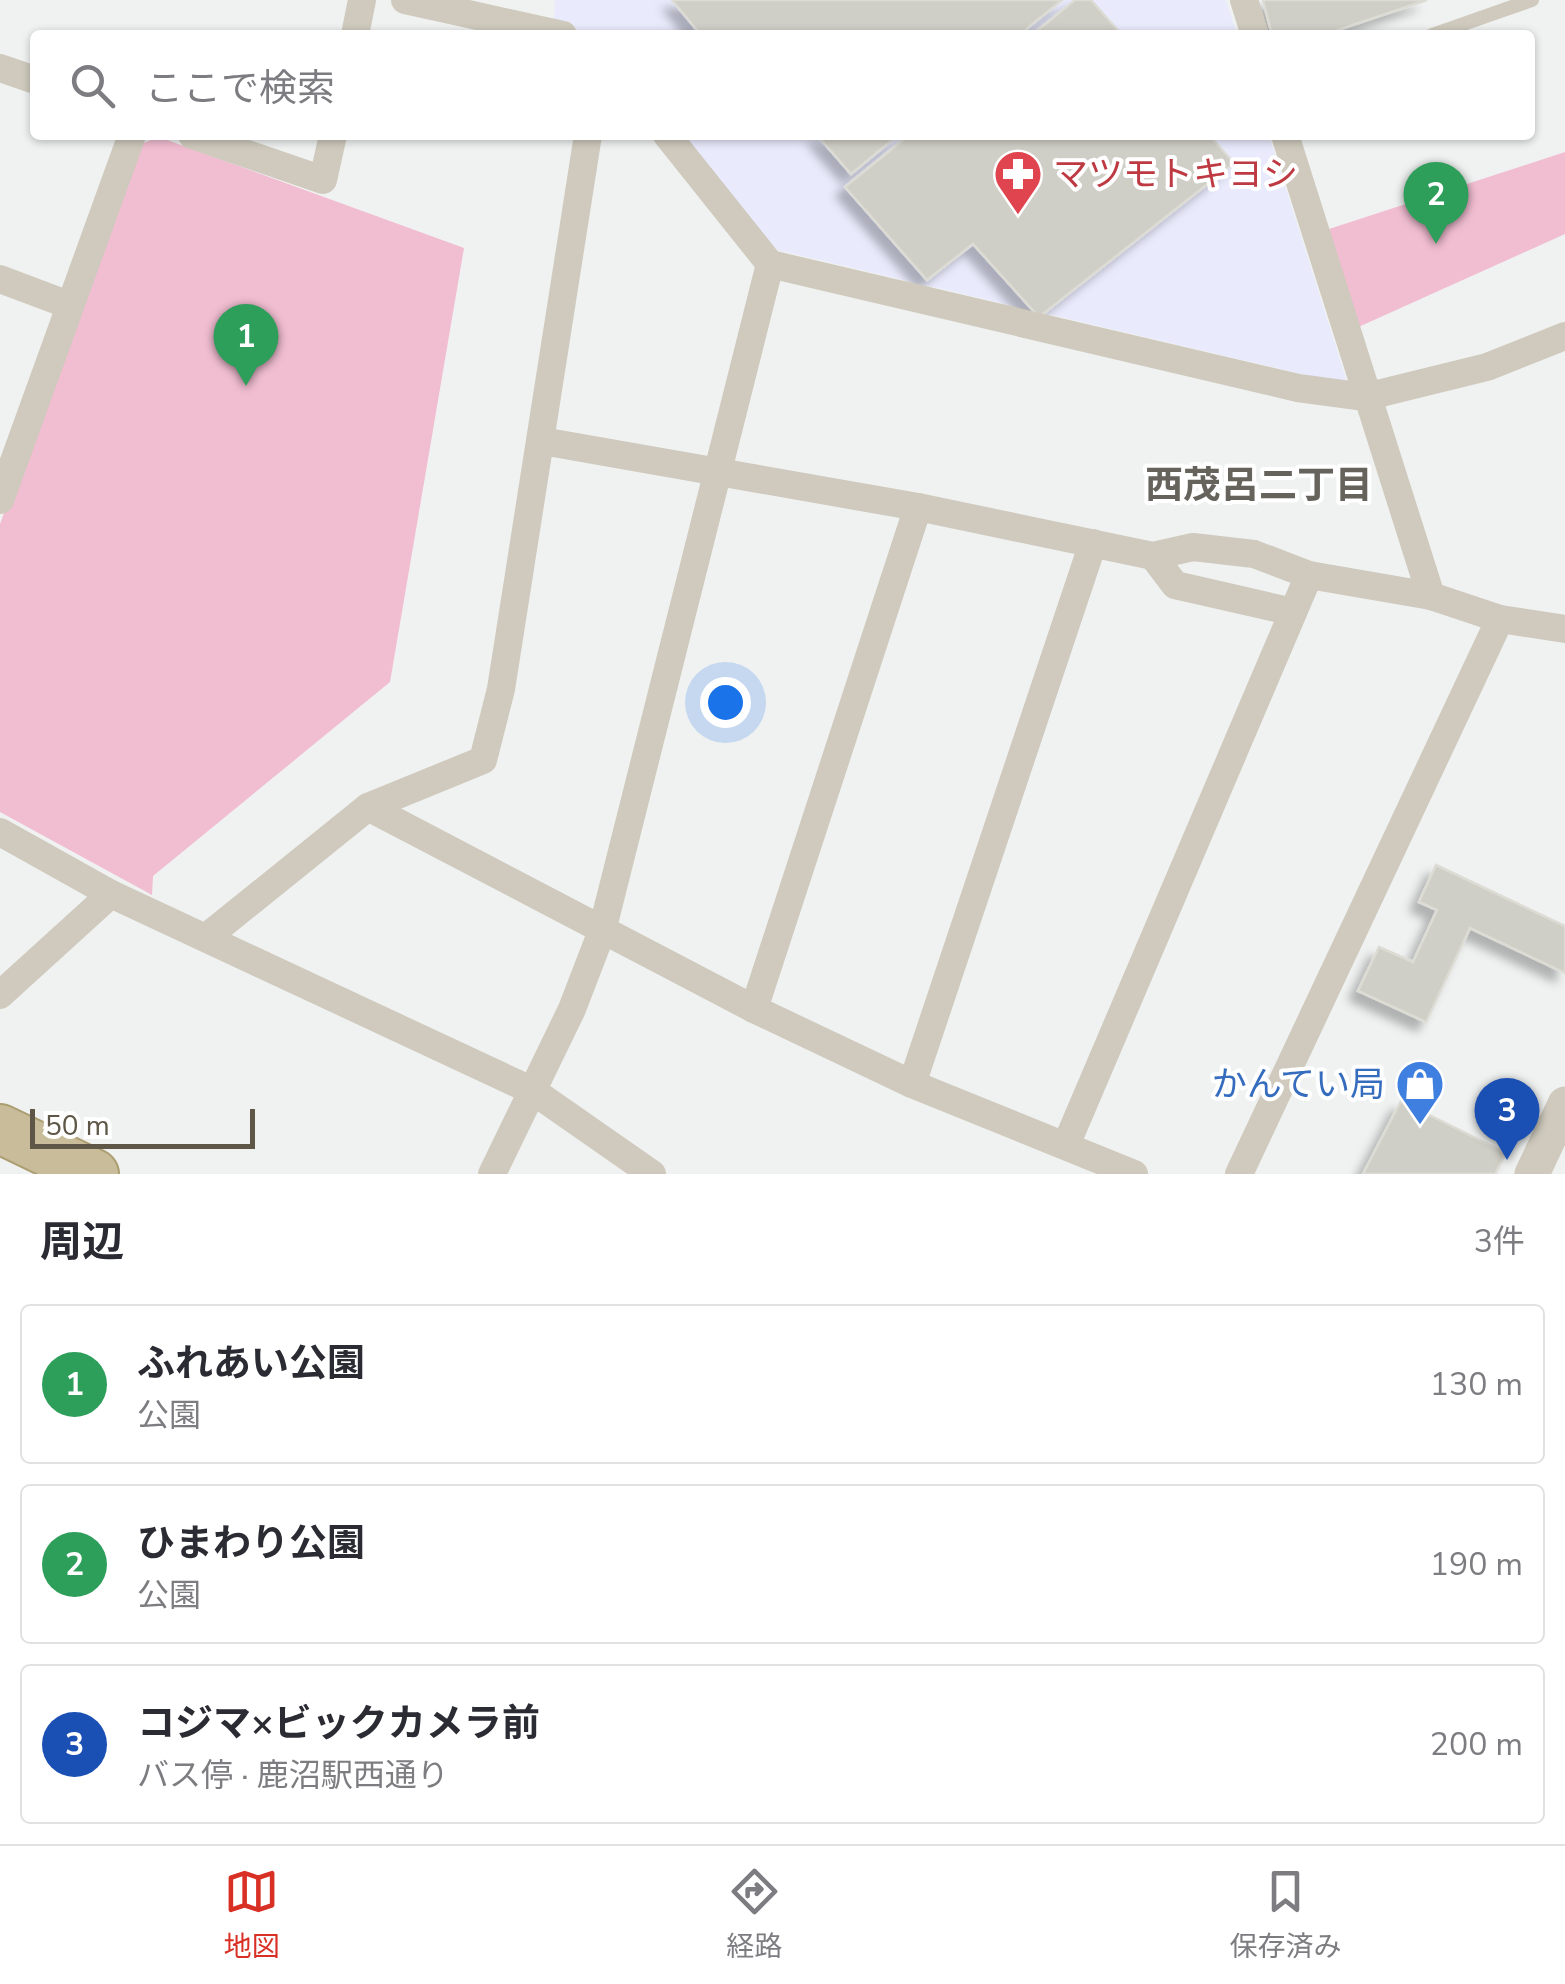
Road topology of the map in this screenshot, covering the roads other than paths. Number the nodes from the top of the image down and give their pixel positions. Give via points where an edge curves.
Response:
1 (362, 0) edge
2 (404, 0) edge
3 (1244, 0) edge
4 (1532, 0) edge
5 (520, 11) edge
6 (356, 30) edge
7 (554, 30) edge
8 (1253, 30) edge
9 (1446, 30) edge
10 (0, 68) edge
11 (30, 78) edge
12 (130, 140) edge
13 (207, 140) edge
14 (332, 140) edge
15 (587, 140) edge
16 (671, 140) edge
17 (1287, 140) edge
18 (770, 264) junction
19 (0, 279) edge
20 (69, 304) junction
21 (1565, 336) edge
22 (1364, 397) junction
23 (542, 441) junction
24 (7, 457) edge
25 (715, 472) junction
26 (0, 500) edge
27 (918, 507) junction
28 (1093, 543) junction
29 (1153, 556) junction
30 (1309, 575) junction
31 (1431, 596) junction
32 (1293, 612) junction
33 (1500, 619) junction
34 (1565, 629) edge
35 (368, 807) junction
36 (0, 832) edge
37 (111, 894) junction
38 (602, 931) junction
39 (208, 936) junction
40 (0, 995) edge
41 (754, 1009) junction
42 (912, 1084) junction
43 (534, 1091) junction
44 (1565, 1104) edge
45 (0, 1129) edge
46 (1066, 1145) junction
47 (94, 1174) edge
48 (492, 1174) edge
49 (652, 1174) edge
50 (1134, 1174) edge
51 (1239, 1174) edge
52 (1532, 1174) edge

1 - 6 street
2 - 5 street
3 - 8 street
4 - 9 lane
5 - 7 street
10 - 11 street
12 - 20 street
13 - 14 street via 323,180
15 - 23 street
16 - 18 street
17 - 22 street
18 - 22 street via 1298,388
18 - 25 street
19 - 20 street
20 - 24 street
21 - 22 street via 1488,367
22 - 31 street
23 - 25 street
23 - 35 street via 483,760
24 - 26 street
25 - 27 street
25 - 38 street
27 - 28 street
27 - 41 street
28 - 29 street
28 - 42 street
29 - 30 street via 1193,547 1238,552
29 - 32 street via 1175,584
30 - 31 street
30 - 32 street
31 - 33 street
32 - 46 street
33 - 34 street
33 - 51 street
35 - 38 street
35 - 39 street
36 - 37 street
37 - 39 street
37 - 40 street
38 - 41 street
38 - 43 street
39 - 43 street
41 - 42 street
42 - 46 street
43 - 48 street
43 - 49 street
44 - 52 street
45 - 47 highway
46 - 50 street

